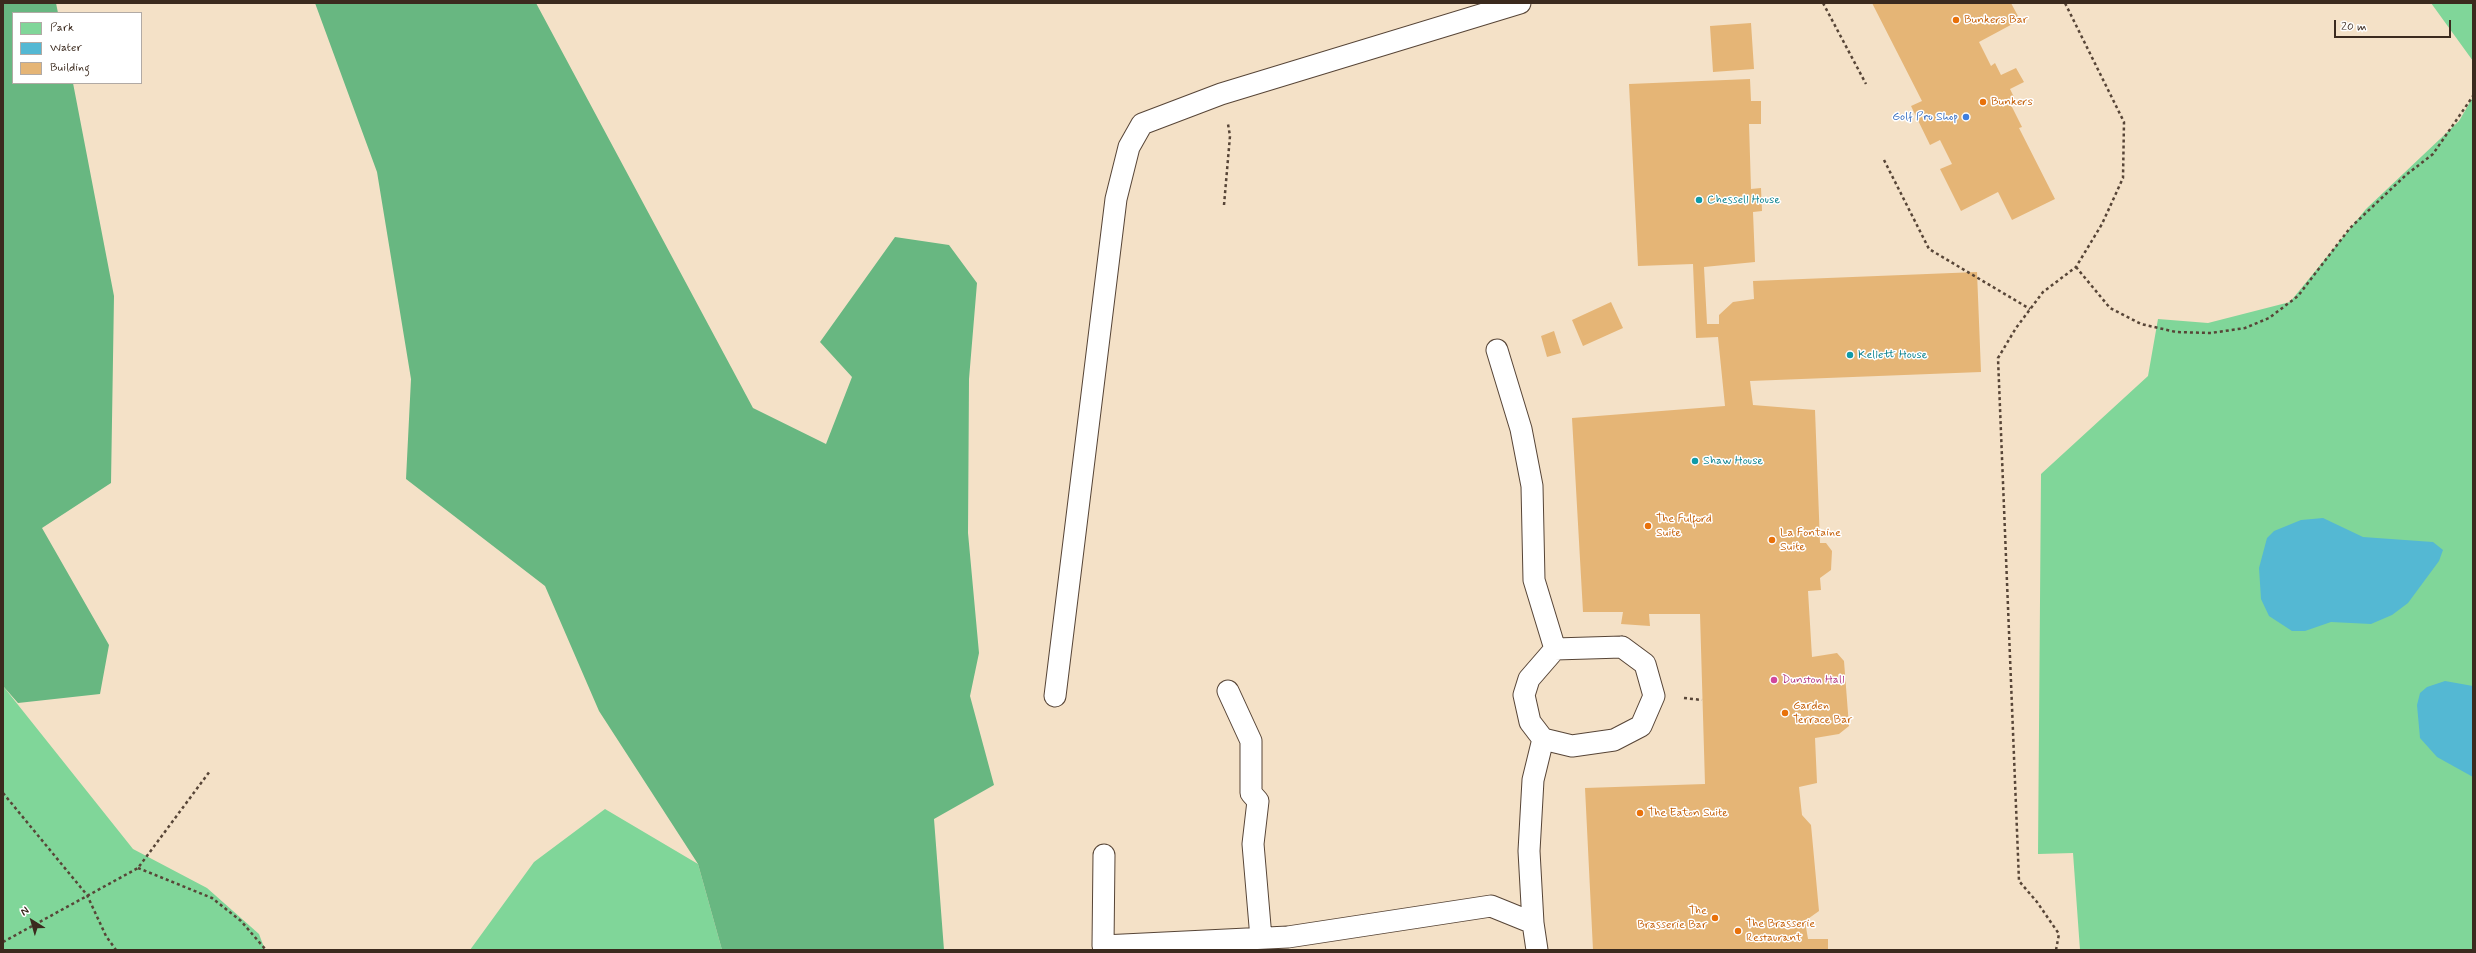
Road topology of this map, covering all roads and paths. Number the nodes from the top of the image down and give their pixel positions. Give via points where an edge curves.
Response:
1 (1520, 3) edge
2 (1823, 3) edge
3 (2065, 3) edge
4 (1866, 84) dead end
5 (1221, 94) junction
6 (2473, 96) edge
7 (1884, 160) dead end
8 (1224, 205) dead end
9 (2076, 267) junction
10 (2030, 309) junction
11 (1497, 350) dead end
12 (1555, 649) junction
13 (1228, 691) dead end
14 (1055, 696) dead end
15 (1543, 739) junction
16 (210, 771) dead end
17 (3, 793) edge
18 (1104, 855) dead end
19 (138, 868) junction
20 (86, 896) junction
21 (1533, 924) junction
22 (1261, 938) junction
23 (3, 942) edge
24 (116, 950) edge
25 (266, 950) edge
26 (1537, 950) edge
27 (2056, 950) edge

1 - 5 lane via 1504,10
2 - 4 path
3 - 9 path via 2124,122 2123,178 2102,224
5 - 8 path via 1230,136
5 - 14 lane via 1142,124 1129,147 1116,199
6 - 9 path via 2433,154 2406,175 2350,228 2298,296 2269,318 2245,328 2211,333 2176,332 2141,324 2110,308
7 - 10 path via 1929,249
9 - 10 path via 2043,292
10 - 27 path via 1998,358 2018,865 2019,881 2037,902 2058,934
11 - 12 lane via 1521,429 1532,486 1534,580
12 - 15 lane via 1529,679 1524,695 1530,722
12 - 15 lane via 1622,647 1646,664 1654,696 1641,726 1614,740 1572,746
13 - 22 lane via 1251,741 1251,793 1258,801 1253,844
15 - 21 lane via 1533,780 1529,851
16 - 19 path
17 - 20 path
18 - 22 lane via 1102,946
19 - 20 path
19 - 25 path via 212,898 241,921
20 - 23 path
20 - 24 path
21 - 22 lane via 1491,906 1288,937
21 - 26 lane

